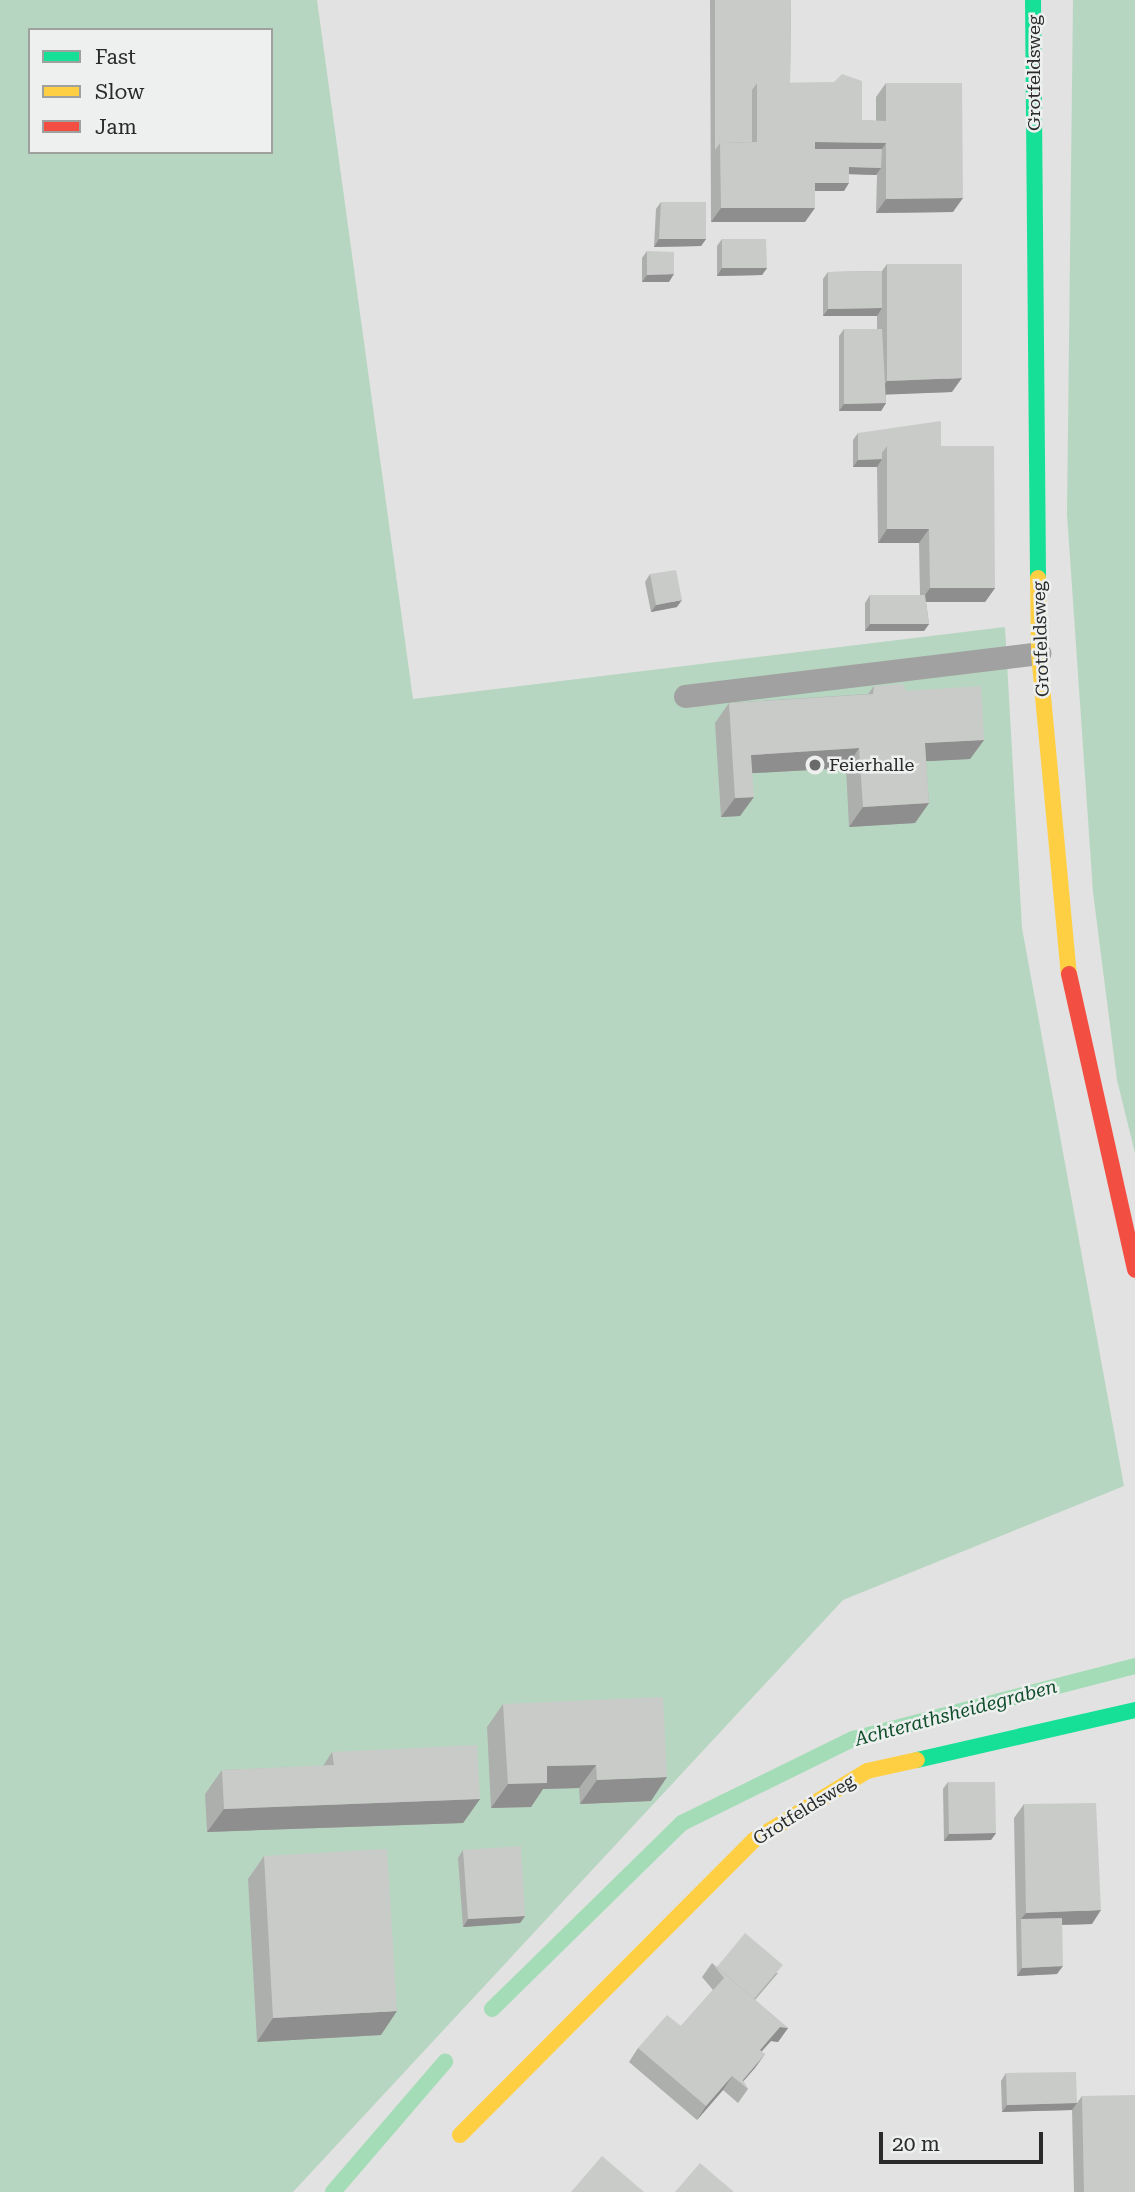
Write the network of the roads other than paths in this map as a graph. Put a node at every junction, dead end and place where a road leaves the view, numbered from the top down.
1 (1033, 0) edge
2 (1039, 653) junction
3 (685, 696) dead end
4 (1135, 1270) edge
5 (1135, 1710) edge
6 (460, 2135) dead end

1 - 2 street, Grotfeldsweg
2 - 3 lane
2 - 4 street, Grotfeldsweg
5 - 6 street, Grotfeldsweg

